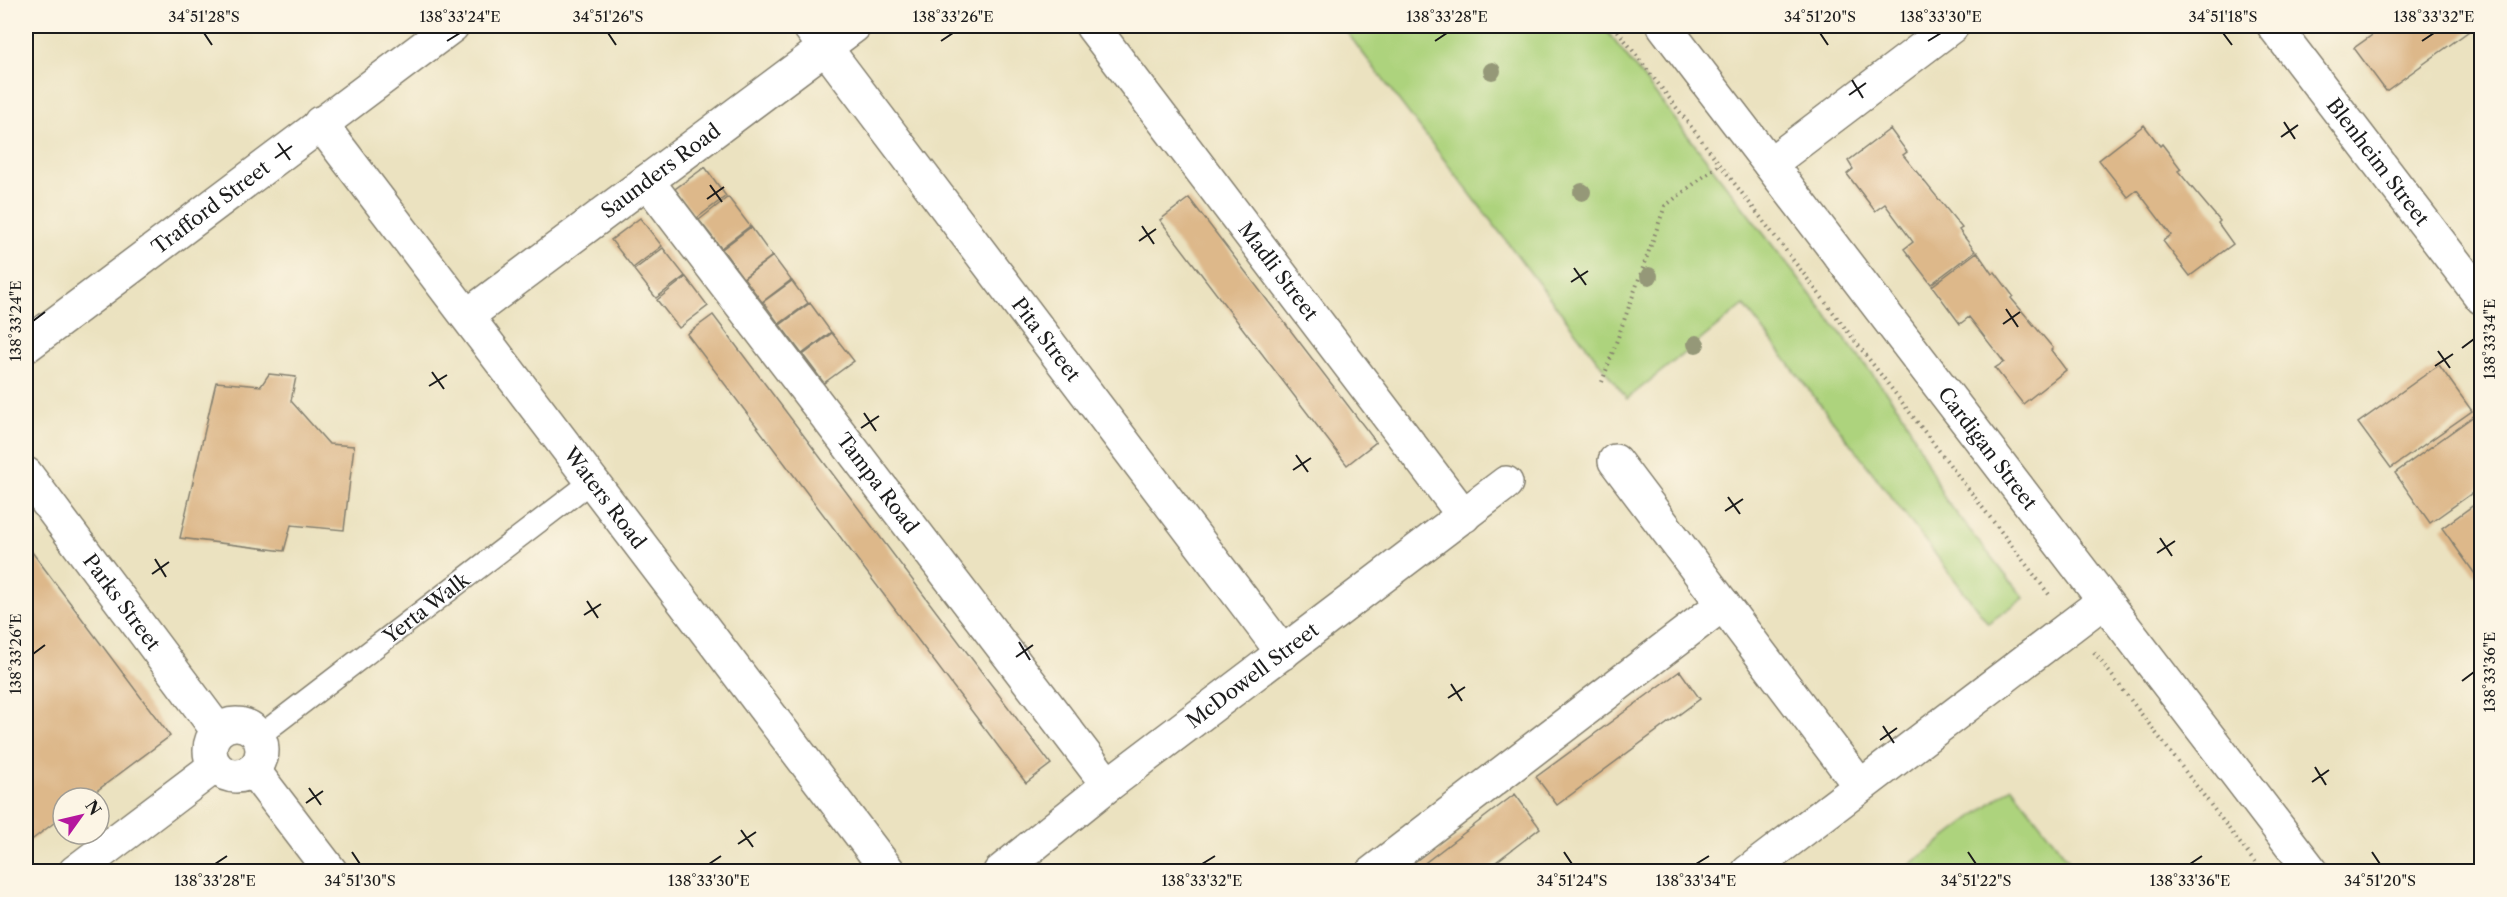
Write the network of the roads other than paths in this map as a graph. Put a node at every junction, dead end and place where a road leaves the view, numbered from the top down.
1 (452, 26) edge
2 (854, 26) edge
3 (1092, 26) edge
4 (1664, 26) edge
5 (1952, 26) edge
6 (2274, 26) edge
7 (817, 36) edge
8 (321, 123) junction
9 (1770, 164) junction
10 (647, 182) junction
11 (2481, 298) edge
12 (467, 316) junction
13 (26, 346) edge
14 (1616, 461) dead end
15 (26, 474) edge
16 (592, 481) junction
17 (1506, 483) dead end
18 (1464, 516) junction
19 (2104, 601) junction
20 (1723, 604) junction
21 (1283, 653) junction
22 (218, 731) junction
23 (258, 736) junction
24 (215, 766) junction
25 (253, 770) junction
26 (1108, 785) junction
27 (1860, 786) junction
28 (75, 872) edge
29 (331, 872) edge
30 (889, 872) edge
31 (1000, 872) edge
32 (1373, 872) edge
33 (1748, 872) edge
34 (2312, 872) edge

1 - 8 street, Trafford Street
2 - 7 street, Saunders Road
3 - 18 street, Madli Street
4 - 9 street, Cardigan Street
5 - 9 street
6 - 11 street, Blenheim Street
7 - 10 street, Saunders Road
7 - 21 street, Pita Street
8 - 12 street, Waters Road
8 - 13 street, Trafford Street
9 - 19 street, Cardigan Street
10 - 12 street, Saunders Road
10 - 26 street, Tampa Road
12 - 16 street, Waters Road
14 - 20 street
15 - 22 street, Parks Street
16 - 23 lane, Yerta Walk
16 - 30 street, Waters Road
17 - 18 street, McDowell Street
18 - 21 street, McDowell Street
19 - 27 street
19 - 34 street, Cardigan Street
20 - 27 street
20 - 32 street
21 - 26 street, McDowell Street
22 - 23 street
22 - 24 street
23 - 25 street
24 - 25 street
24 - 28 street
25 - 29 street
26 - 31 street, McDowell Street
27 - 33 street

